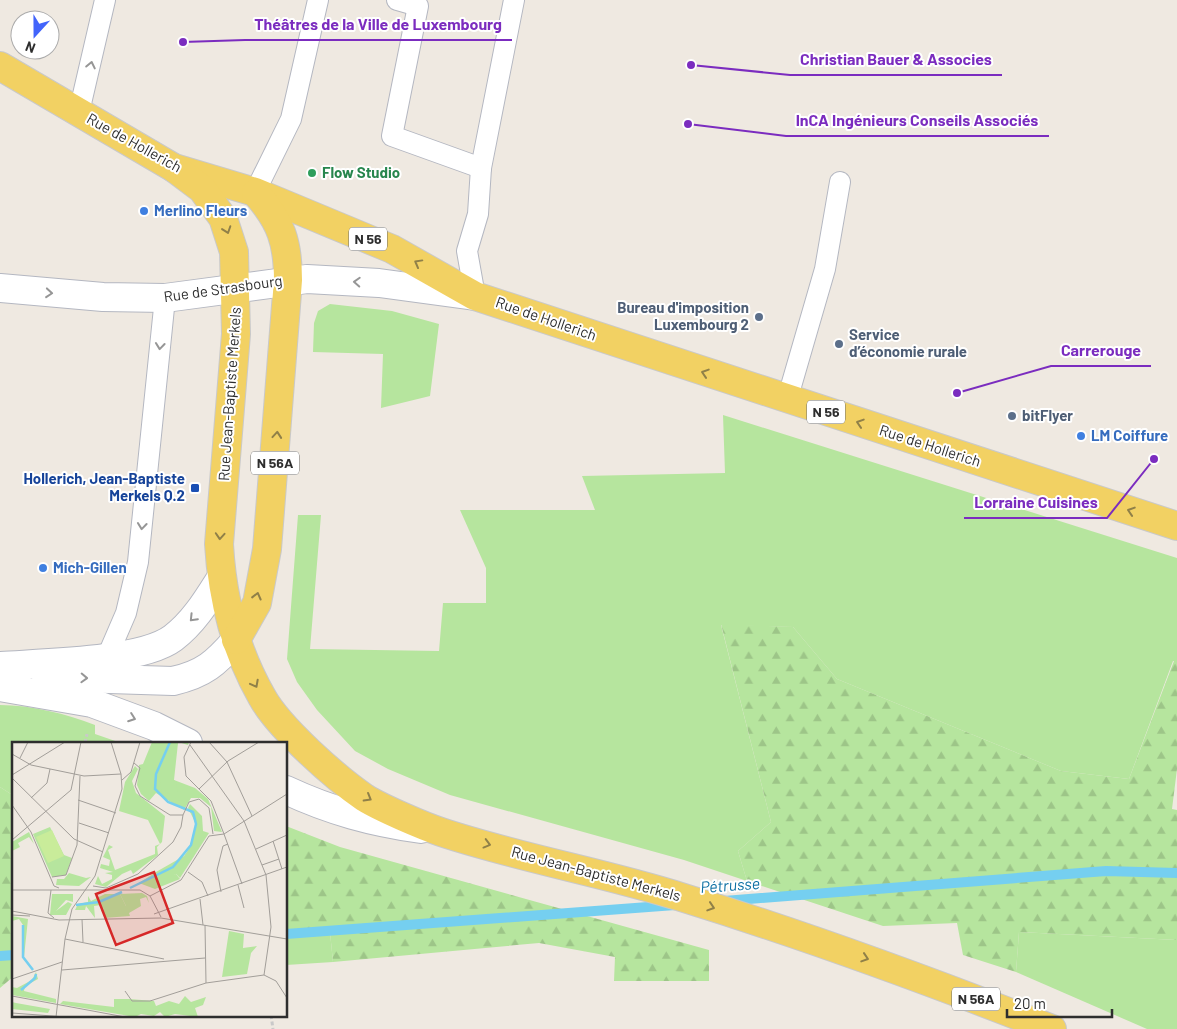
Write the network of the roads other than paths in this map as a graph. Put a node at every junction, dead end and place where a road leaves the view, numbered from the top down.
1 (106, 0) edge
2 (318, 0) edge
3 (397, 0) edge
4 (514, 0) edge
5 (0, 66) edge
6 (79, 112) junction
7 (174, 168) junction
8 (481, 168) junction
9 (840, 182) dead end
10 (255, 192) junction
11 (288, 280) junction
12 (236, 287) junction
13 (0, 288) edge
14 (475, 296) junction
15 (165, 298) junction
16 (787, 400) junction
17 (1177, 526) edge
18 (221, 578) junction
19 (236, 640) junction
20 (107, 657) junction
21 (0, 666) edge
22 (0, 676) edge
23 (0, 688) edge
24 (186, 742) edge
25 (288, 791) edge
26 (440, 832) junction
27 (1052, 1029) edge

6 -> 1 lane
2 - 10 lane
3 - 8 lane
4 - 8 lane
5 - 6 main road, Rue de Hollerich / N 56
6 - 7 main road, Rue de Hollerich / N 56
7 - 10 main road, Rue de Hollerich / N 56
7 -> 12 main road, Rue Jean-Baptiste Merkels / N 56A
8 - 14 lane
9 - 16 lane
10 - 11 main road, N 56A
14 -> 10 main road, Rue de Hollerich / N 56
11 - 12 main road, Rue de Strasbourg
14 -> 11 main road, Rue de Strasbourg
19 -> 11 main road, N 56A
12 - 15 main road, Rue de Strasbourg
12 -> 18 main road, Rue Jean-Baptiste Merkels / N 56A
13 -> 15 main road, Rue de Strasbourg
16 -> 14 main road, Rue de Hollerich / N 56
15 -> 20 lane
17 -> 16 main road, Rue de Hollerich / N 56
18 - 19 main road, Rue Jean-Baptiste Merkels / N 56A
18 -> 20 main road
22 -> 19 main road
19 -> 26 main road, Rue Jean-Baptiste Merkels / N 56A
20 - 21 main road
23 -> 24 main road
25 - 26 main road
26 -> 27 main road, Rue Jean-Baptiste Merkels / N 56A

